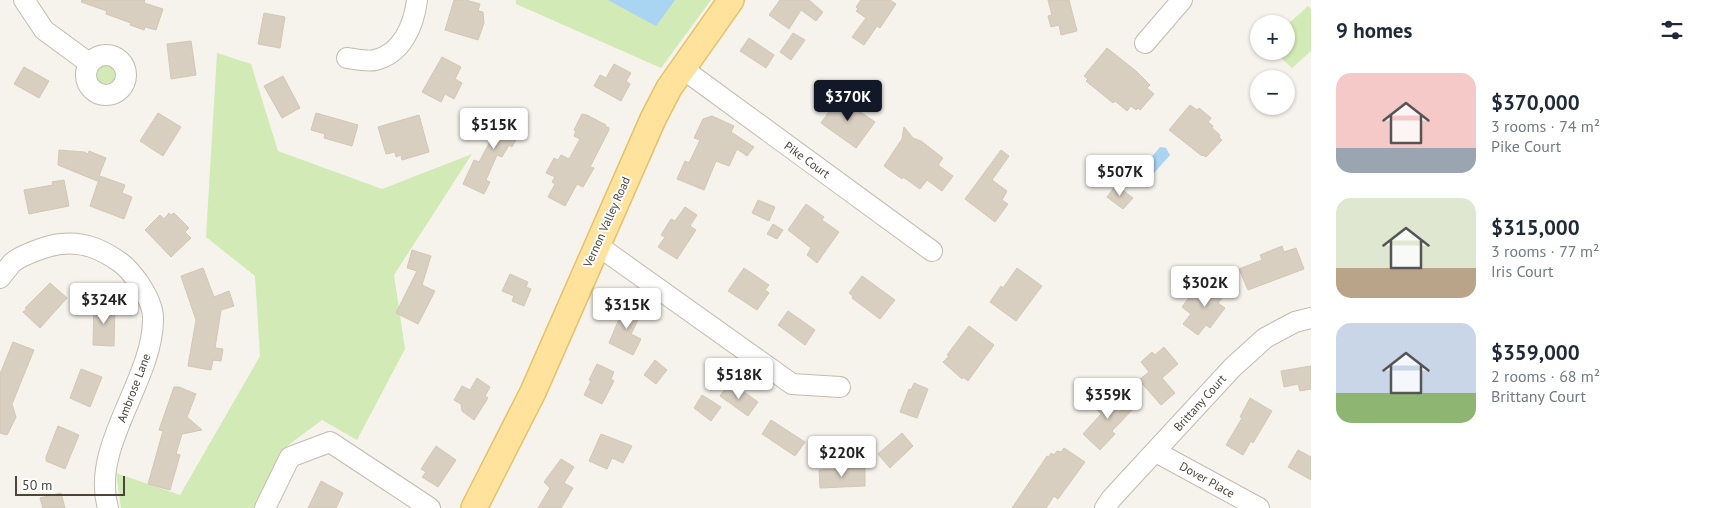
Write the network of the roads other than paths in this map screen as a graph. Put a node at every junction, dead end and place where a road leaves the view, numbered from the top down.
1 (24, 0) edge
2 (417, 0) edge
3 (731, 0) edge
4 (1182, 0) edge
5 (1145, 43) dead end
6 (347, 58) dead end
7 (89, 63) dead end
8 (683, 69) junction
9 (597, 246) junction
10 (932, 251) dead end
11 (0, 278) edge
12 (1311, 318) edge
13 (840, 387) dead end
14 (1156, 452) junction
15 (108, 508) edge
16 (265, 508) edge
17 (430, 508) edge
18 (474, 508) edge
19 (1105, 508) edge
20 (1259, 508) edge

1 - 7 street
2 - 6 street
3 - 8 main road, Vernon Valley Road
4 - 5 street
8 - 9 main road, Vernon Valley Road
8 - 10 street, Pike Court
9 - 13 street
9 - 18 main road, Vernon Valley Road
11 - 15 street, Ambrose Lane
12 - 14 street, Brittany Court
14 - 19 street, Brittany Court
14 - 20 street, Dover Place
16 - 17 street

